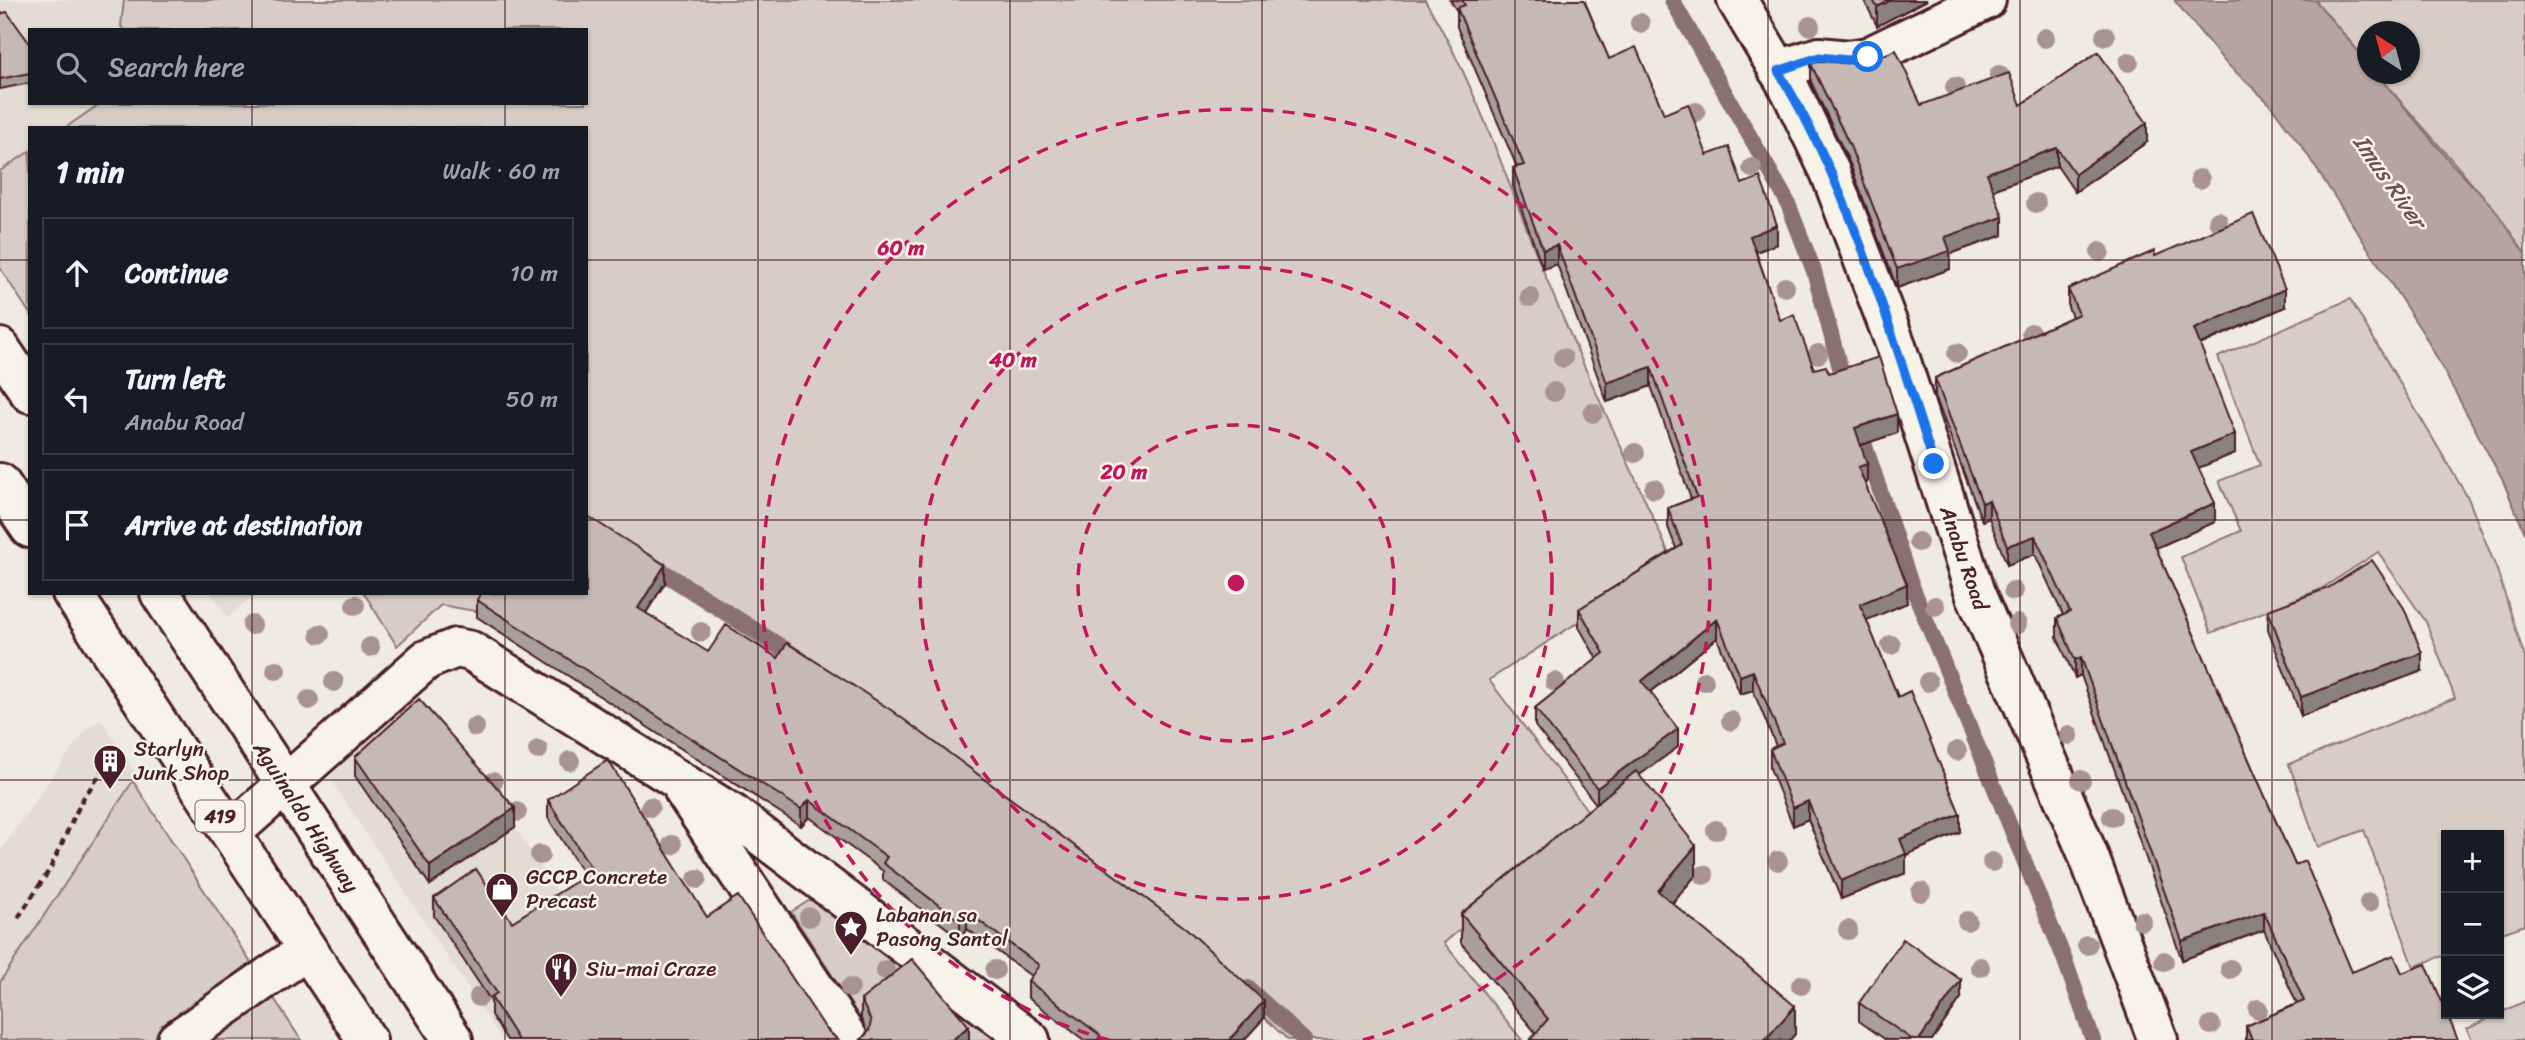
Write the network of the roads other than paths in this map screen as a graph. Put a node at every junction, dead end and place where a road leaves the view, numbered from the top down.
1 (1737, 0) edge
2 (1986, 0) edge
3 (1778, 71) junction
4 (0, 348) edge
5 (28, 390) edge
6 (0, 483) edge
7 (28, 525) edge
8 (73, 595) edge
9 (171, 597) edge
10 (676, 778) junction
11 (285, 786) junction
12 (231, 833) junction
13 (307, 950) junction
14 (177, 1040) edge
15 (367, 1040) edge
16 (453, 1040) edge
17 (849, 1040) edge
18 (1030, 1040) edge
19 (2158, 1040) edge

1 - 3 main road, Anabu Road
2 - 3 main road
3 - 19 main road, Anabu Road
4 - 5 main road
6 - 7 main road
8 - 12 main road, 419
9 - 11 main road, Aguinaldo Highway
10 - 11 main road
10 - 17 main road
10 - 18 main road
11 - 12 main road
11 - 16 main road, Aguinaldo Highway
12 - 13 main road, 419
13 - 14 main road
13 - 15 main road, 419

